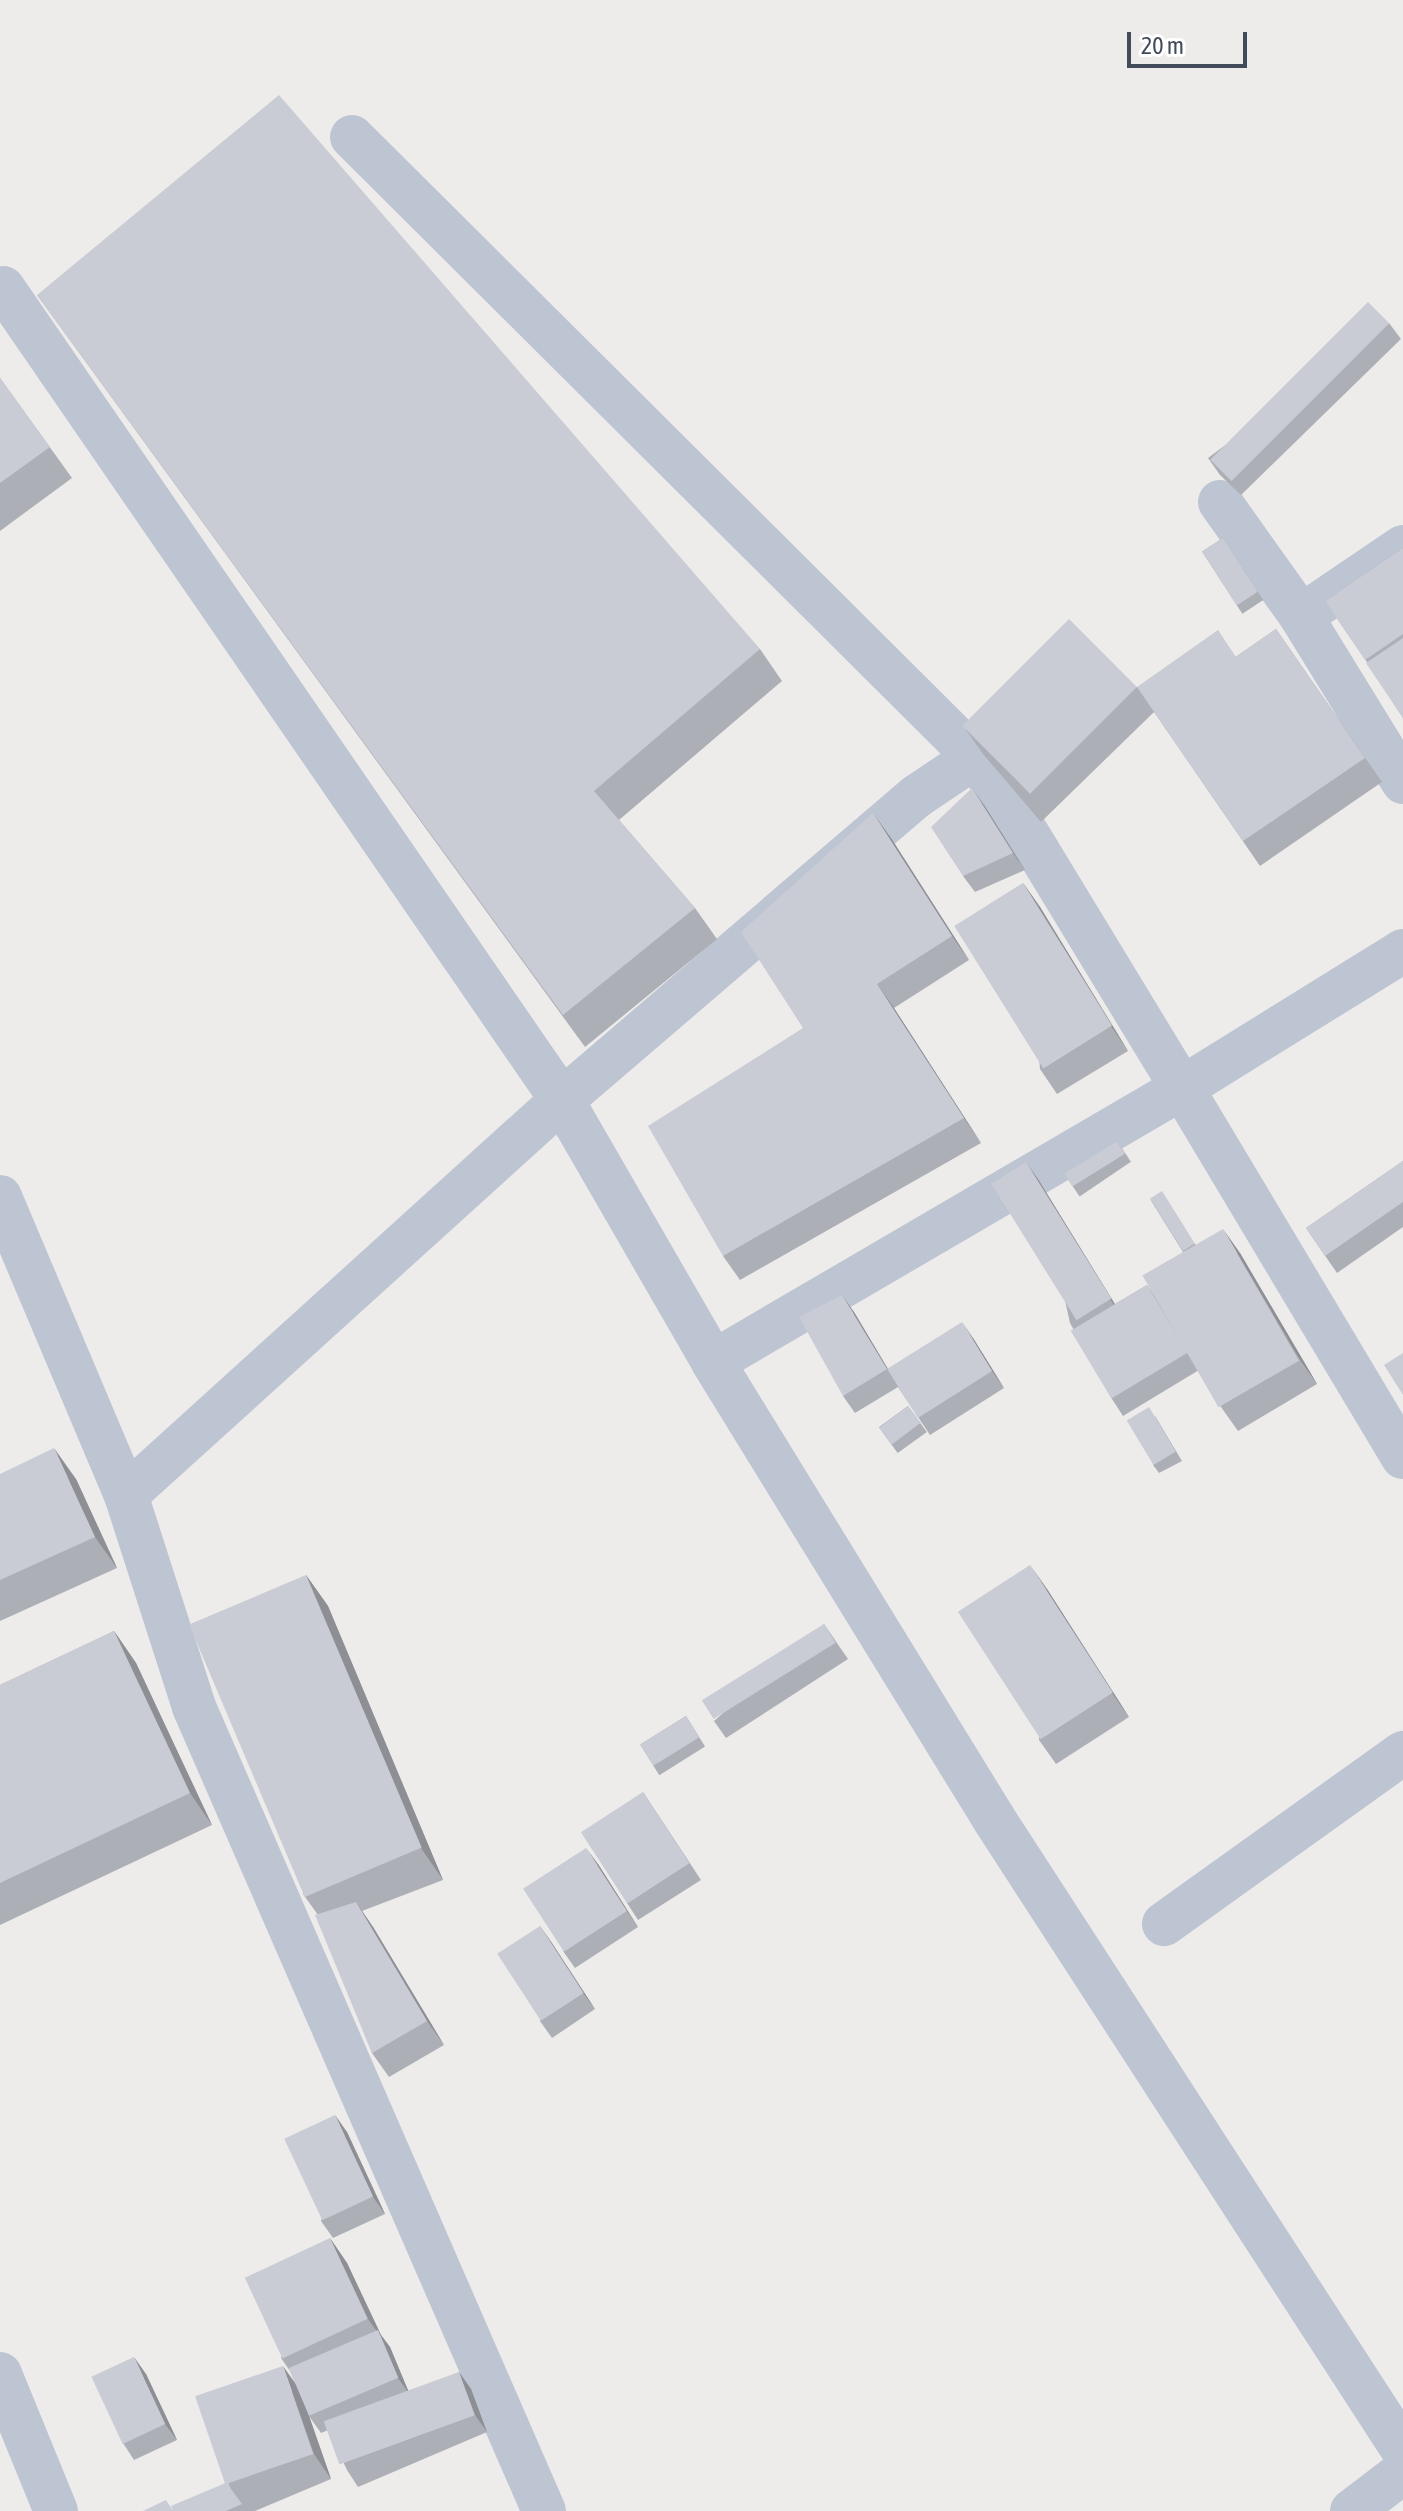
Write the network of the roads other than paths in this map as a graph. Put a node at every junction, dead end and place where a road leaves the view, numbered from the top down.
1 (352, 137) dead end
2 (3, 288) dead end
3 (1220, 502) dead end
4 (1403, 547) edge
5 (1301, 616) junction
6 (975, 757) junction
7 (1403, 782) edge
8 (1403, 951) edge
9 (1182, 1088) junction
10 (562, 1100) junction
11 (0, 1197) edge
12 (713, 1362) junction
13 (1403, 1457) edge
14 (126, 1495) junction
15 (1403, 1753) edge
16 (1164, 1924) dead end
17 (0, 2377) edge
18 (1403, 2450) edge
19 (56, 2511) edge
20 (544, 2511) edge

1 - 6 street
2 - 10 street
3 - 5 street
4 - 5 street
5 - 7 street
6 - 9 street
6 - 10 street
8 - 9 street
9 - 12 street
9 - 13 street
10 - 12 street
10 - 14 street
11 - 14 street
12 - 18 street
14 - 20 street
15 - 16 street
17 - 19 street

